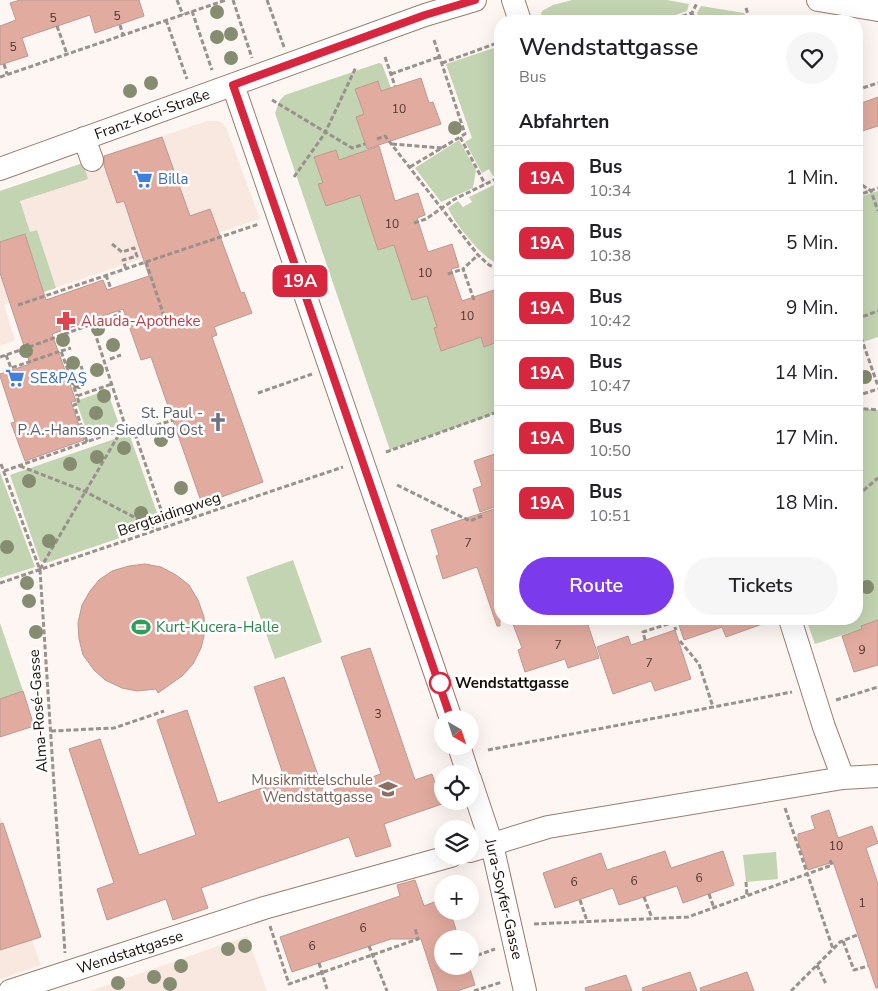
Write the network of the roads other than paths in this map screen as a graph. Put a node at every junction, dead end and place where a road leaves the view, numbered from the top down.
1 (475, 0) edge
2 (513, 0) edge
3 (818, 0) edge
4 (878, 10) edge
5 (518, 15) edge
6 (233, 85) junction
7 (84, 138) junction
8 (92, 160) dead end
9 (0, 168) edge
10 (792, 625) edge
11 (448, 710) edge
12 (878, 776) edge
13 (843, 778) junction
14 (479, 806) edge
15 (492, 845) junction
16 (479, 849) edge
17 (434, 861) edge
18 (10, 991) edge
19 (525, 991) edge

1 - 6 street, Franz-Koci-Straße
2 - 5 street
3 - 4 street
6 - 7 street, Franz-Koci-Straße
6 - 11 street
7 - 8 street
7 - 9 street, Franz-Koci-Straße
10 - 13 street
12 - 13 street
13 - 15 street
14 - 15 street, Jura-Soyfer-Gasse
15 - 16 street
15 - 19 street, Jura-Soyfer-Gasse
17 - 18 street, Wendstattgasse

